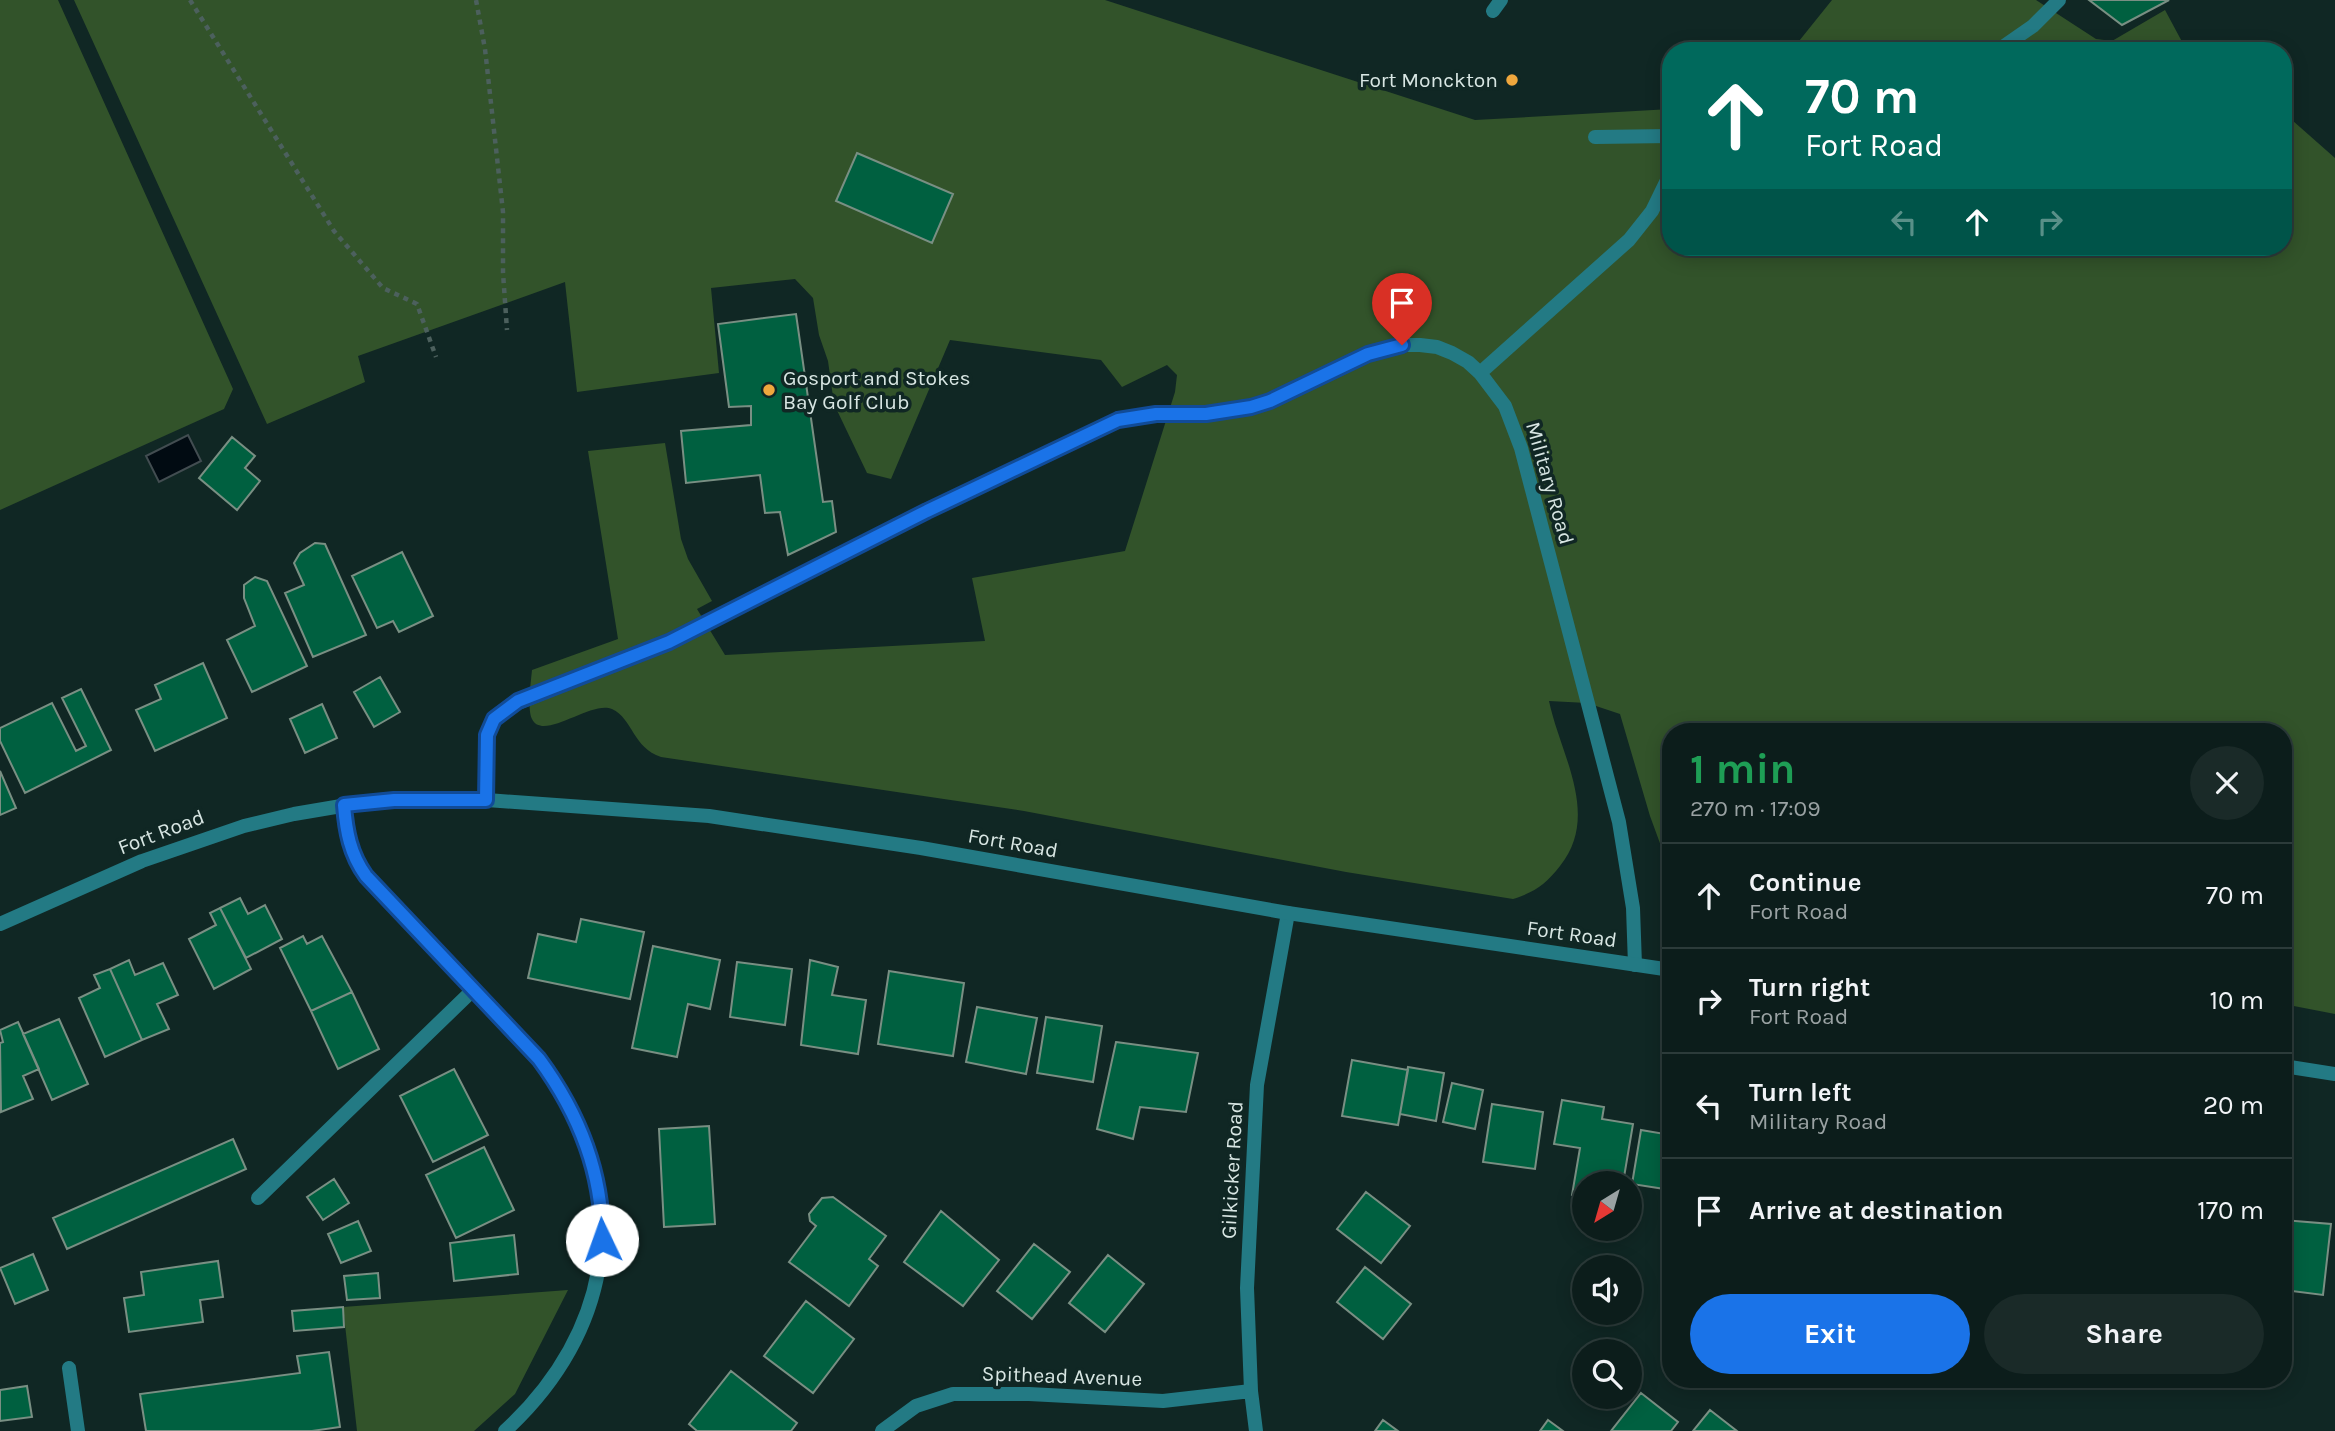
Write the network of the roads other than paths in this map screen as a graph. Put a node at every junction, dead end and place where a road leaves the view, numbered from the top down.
1 (2059, 0) edge
2 (2010, 42) edge
3 (1662, 135) edge
4 (1595, 137) dead end
5 (1662, 190) edge
6 (1480, 373) junction
7 (486, 800) junction
8 (344, 805) junction
9 (1288, 913) junction
10 (0, 924) edge
11 (1635, 965) junction
12 (1662, 969) edge
13 (473, 990) junction
14 (2292, 1067) edge
15 (2335, 1074) edge
16 (258, 1198) dead end
17 (69, 1368) dead end
18 (1251, 1391) junction
19 (78, 1431) edge
20 (505, 1431) edge
21 (882, 1431) edge
22 (1256, 1431) edge

1 - 2 street
3 - 4 street
5 - 6 street
6 - 7 street, Military Road
6 - 11 street, Military Road
7 - 8 street, Fort Road
7 - 9 street, Fort Road
8 - 10 street, Fort Road
8 - 13 street
9 - 11 street, Fort Road
9 - 18 street, Gilkicker Road
11 - 12 street, Fort Road
13 - 16 street
13 - 20 street
14 - 15 street
17 - 19 street
18 - 21 street, Spithead Avenue
18 - 22 street, Gilkicker Road

